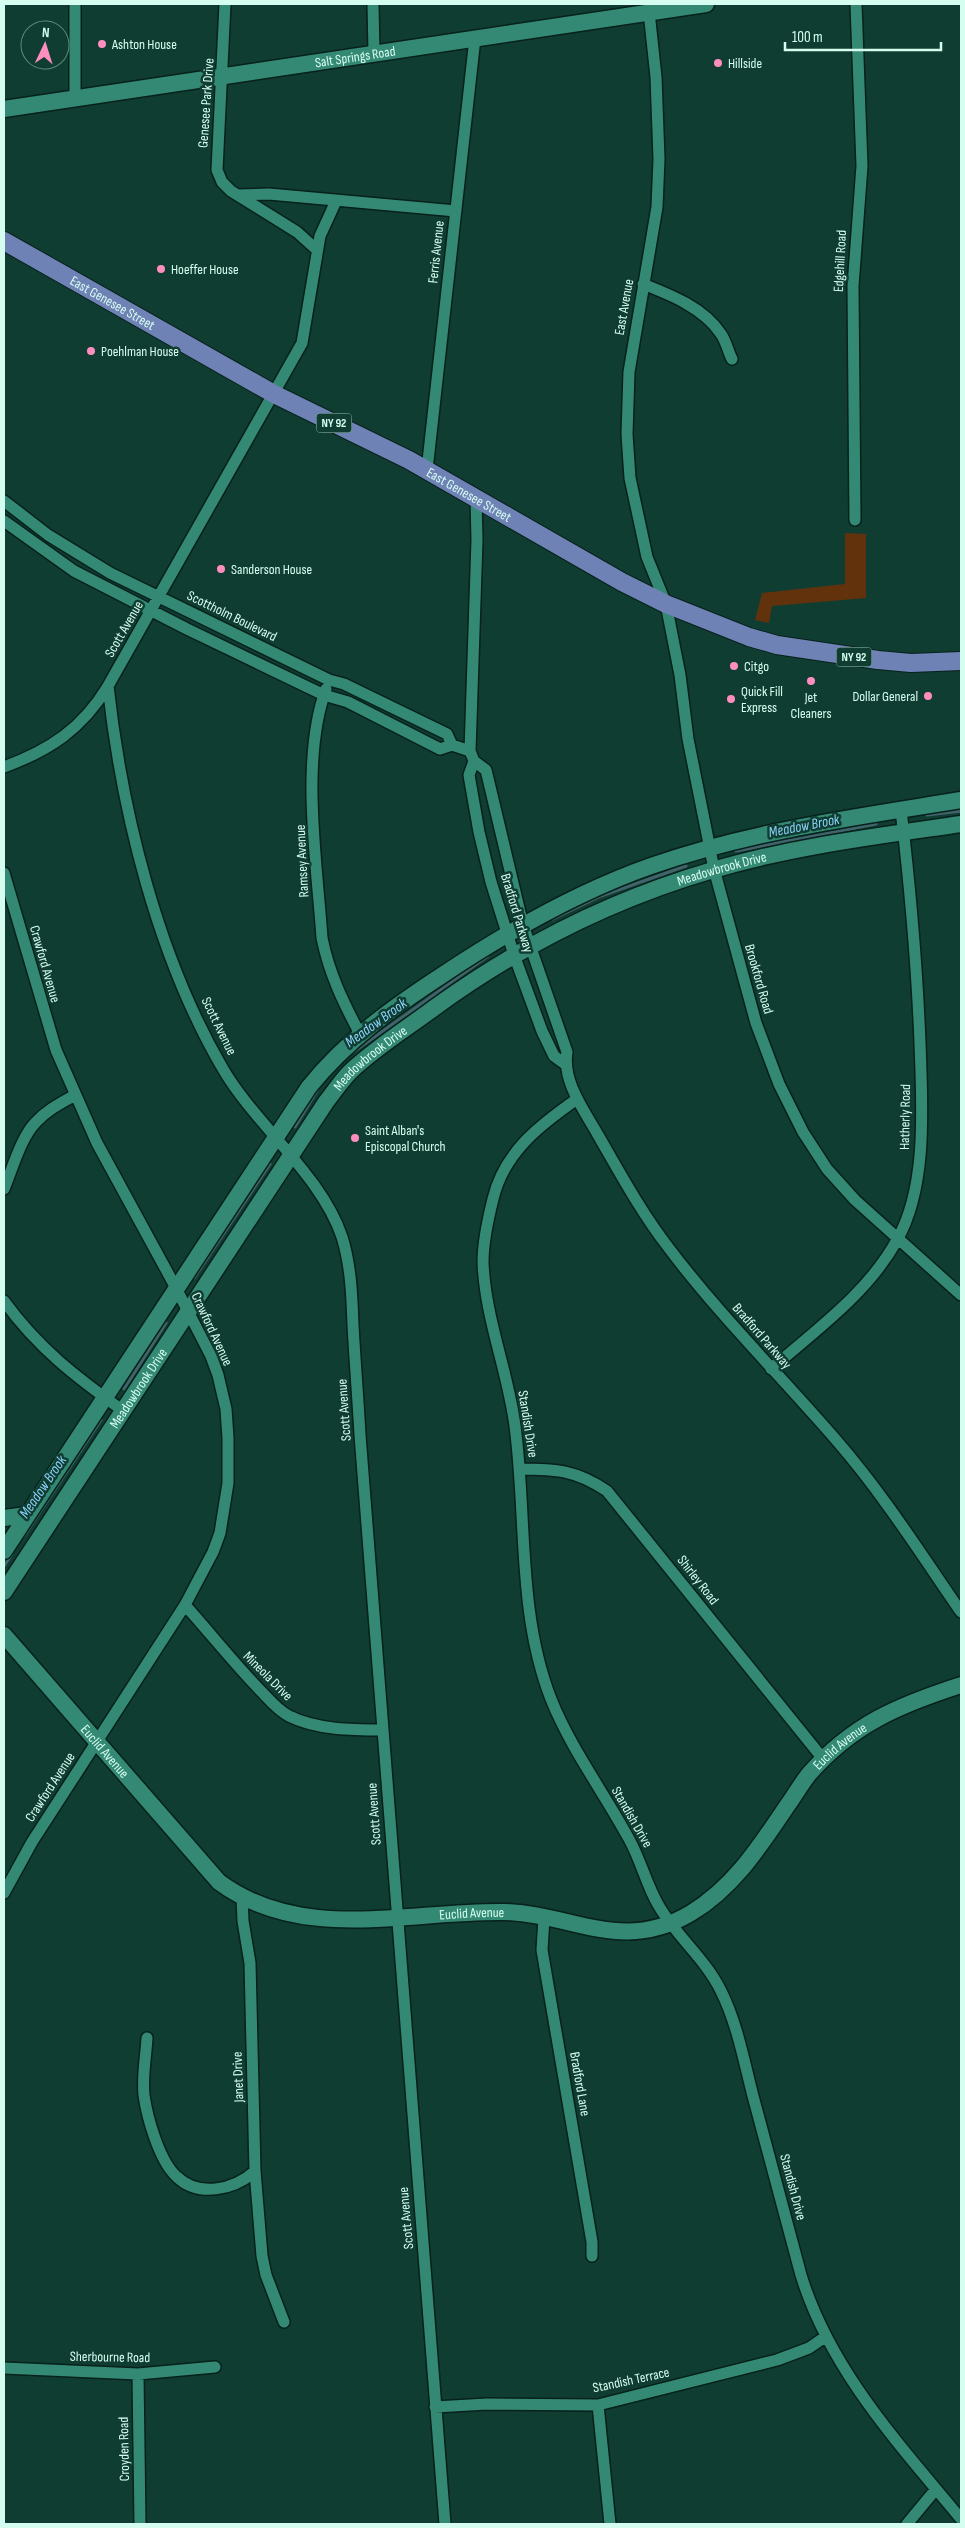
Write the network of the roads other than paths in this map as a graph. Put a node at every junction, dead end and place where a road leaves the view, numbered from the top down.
1 (75, 4) edge
2 (225, 4) edge
3 (373, 4) edge
4 (706, 4) edge
5 (856, 4) edge
6 (649, 12) junction
7 (475, 38) junction
8 (374, 53) junction
9 (223, 76) junction
10 (75, 97) junction
11 (4, 109) edge
12 (238, 195) junction
13 (336, 200) junction
14 (456, 212) junction
15 (4, 241) edge
16 (317, 250) junction
17 (643, 284) junction
18 (732, 359) dead end
19 (274, 394) junction
20 (427, 470) junction
21 (476, 498) junction
22 (4, 501) edge
23 (855, 520) dead end
24 (4, 521) edge
25 (159, 597) junction
26 (666, 604) junction
27 (152, 610) junction
28 (961, 661) edge
29 (329, 680) junction
30 (108, 686) junction
31 (324, 695) junction
32 (452, 745) junction
33 (472, 756) junction
34 (4, 767) edge
35 (961, 800) edge
36 (901, 810) junction
37 (961, 824) edge
38 (904, 832) junction
39 (710, 849) junction
40 (714, 869) junction
41 (4, 873) edge
42 (523, 925) junction
43 (507, 934) junction
44 (530, 946) junction
45 (514, 955) junction
46 (360, 1034) junction
47 (565, 1064) junction
48 (75, 1095) junction
49 (578, 1099) junction
50 (276, 1138) junction
51 (290, 1156) junction
52 (4, 1189) edge
53 (898, 1239) junction
54 (176, 1288) junction
55 (961, 1295) edge
56 (4, 1301) edge
57 (188, 1312) junction
58 (771, 1369) junction
59 (105, 1398) junction
60 (122, 1410) junction
61 (519, 1469) junction
62 (27, 1515) junction
63 (4, 1518) edge
64 (4, 1551) edge
65 (4, 1592) edge
66 (185, 1606) junction
67 (961, 1612) edge
68 (4, 1635) edge
69 (961, 1685) edge
70 (383, 1730) junction
71 (97, 1743) junction
72 (824, 1760) junction
73 (4, 1893) edge
74 (242, 1896) junction
75 (397, 1917) junction
76 (544, 1918) junction
77 (671, 1923) junction
78 (147, 2038) dead end
79 (255, 2171) junction
80 (592, 2256) dead end
81 (284, 2322) dead end
82 (825, 2337) junction
83 (215, 2367) dead end
84 (4, 2368) edge
85 (138, 2374) junction
86 (598, 2405) junction
87 (435, 2407) junction
88 (936, 2488) junction
89 (961, 2518) edge
90 (140, 2524) edge
91 (445, 2524) edge
92 (610, 2524) edge
93 (907, 2524) edge

1 - 10 street
2 - 9 street, Genesee Park Drive
3 - 8 street
4 - 6 street, Salt Springs Road
5 - 23 street, Edgehill Road
6 - 7 street, Salt Springs Road
6 - 17 street, East Avenue
7 - 8 street, Salt Springs Road
7 - 14 street, Ferris Avenue
8 - 9 street, Salt Springs Road
9 - 10 street, Salt Springs Road
9 - 12 street, Genesee Park Drive
10 - 11 street, Salt Springs Road
12 - 13 street
12 - 16 street, Genesee Park Drive
13 - 14 street
13 - 16 street
14 - 20 street, Ferris Avenue
15 - 19 main road, East Genesee Street / NY 92
16 - 19 street
17 - 18 street
17 - 26 street, East Avenue
19 - 20 main road, East Genesee Street / NY 92
19 - 25 street, Scott Avenue
20 - 21 main road, East Genesee Street / NY 92
21 - 26 main road, East Genesee Street / NY 92
21 - 33 street, Bradford Parkway
22 - 25 street, Scottholm Boulevard
24 - 27 street, Scottholm Boulevard
25 - 27 street, Scott Avenue
25 - 29 street, Scottholm Boulevard
26 - 28 main road, East Genesee Street / NY 92
26 - 39 street, Brookford Road
27 - 30 street, Scott Avenue
27 - 31 street, Scottholm Boulevard
29 - 31 street, Ramsey Avenue
29 - 32 street, Scottholm Boulevard
30 - 34 street
30 - 50 street, Scott Avenue
31 - 32 street, Scottholm Boulevard
31 - 46 street, Ramsey Avenue
32 - 33 street, Scottholm Boulevard
33 - 42 street, Bradford Parkway
33 - 43 street, Bradford Parkway
35 - 36 street, Meadowbrook Drive
36 - 38 street, Hatherly Road
36 - 39 street, Meadowbrook Drive
37 - 38 street, Meadowbrook Drive
38 - 40 street, Meadowbrook Drive
38 - 53 street, Hatherly Road
39 - 40 street, Brookford Road
39 - 42 street, Meadowbrook Drive
40 - 44 street, Meadowbrook Drive
40 - 53 street, Brookford Road
41 - 48 street, Crawford Avenue
42 - 43 street, Meadowbrook Drive
42 - 44 street, Bradford Parkway
43 - 45 street, Bradford Parkway
43 - 46 street, Meadowbrook Drive
44 - 45 street, Meadowbrook Drive
44 - 47 street, Bradford Parkway
45 - 47 street, Bradford Parkway
45 - 51 street, Meadowbrook Drive
46 - 50 street, Meadowbrook Drive
47 - 49 street, Bradford Parkway
48 - 52 street
48 - 54 street, Crawford Avenue
49 - 58 street, Bradford Parkway
49 - 61 street, Standish Drive
50 - 51 street, Scott Avenue
50 - 54 street, Meadowbrook Drive
51 - 57 street, Meadowbrook Drive
51 - 70 street, Scott Avenue
53 - 55 street, Brookford Road
53 - 58 street, Hatherly Road
54 - 57 street, Crawford Avenue
54 - 59 street, Meadowbrook Drive
56 - 59 street
57 - 60 street, Meadowbrook Drive
57 - 66 street, Crawford Avenue
58 - 67 street, Bradford Parkway
59 - 60 street
59 - 62 street, Meadowbrook Drive
60 - 65 street, Meadowbrook Drive
61 - 72 street, Shirley Road
61 - 77 street, Standish Drive
62 - 63 street
62 - 64 street, Meadowbrook Drive
66 - 70 street, Mineola Drive
66 - 71 street, Crawford Avenue
68 - 71 street, Euclid Avenue
69 - 72 street, Euclid Avenue
70 - 75 street, Scott Avenue
71 - 73 street, Crawford Avenue
71 - 74 street, Euclid Avenue
72 - 77 street, Euclid Avenue
74 - 75 street, Euclid Avenue
74 - 79 street, Janet Drive
75 - 76 street, Euclid Avenue
75 - 87 street, Scott Avenue
76 - 77 street, Euclid Avenue
76 - 80 street, Bradford Lane
77 - 82 street, Standish Drive
78 - 79 street
79 - 81 street, Janet Drive
82 - 86 street, Standish Terrace
82 - 88 street, Standish Drive
83 - 85 street, Sherbourne Road
84 - 85 street, Sherbourne Road
85 - 90 street, Croyden Road
86 - 87 street, Standish Terrace
86 - 92 street
87 - 91 street, Scott Avenue
88 - 89 street, Standish Drive
88 - 93 street

